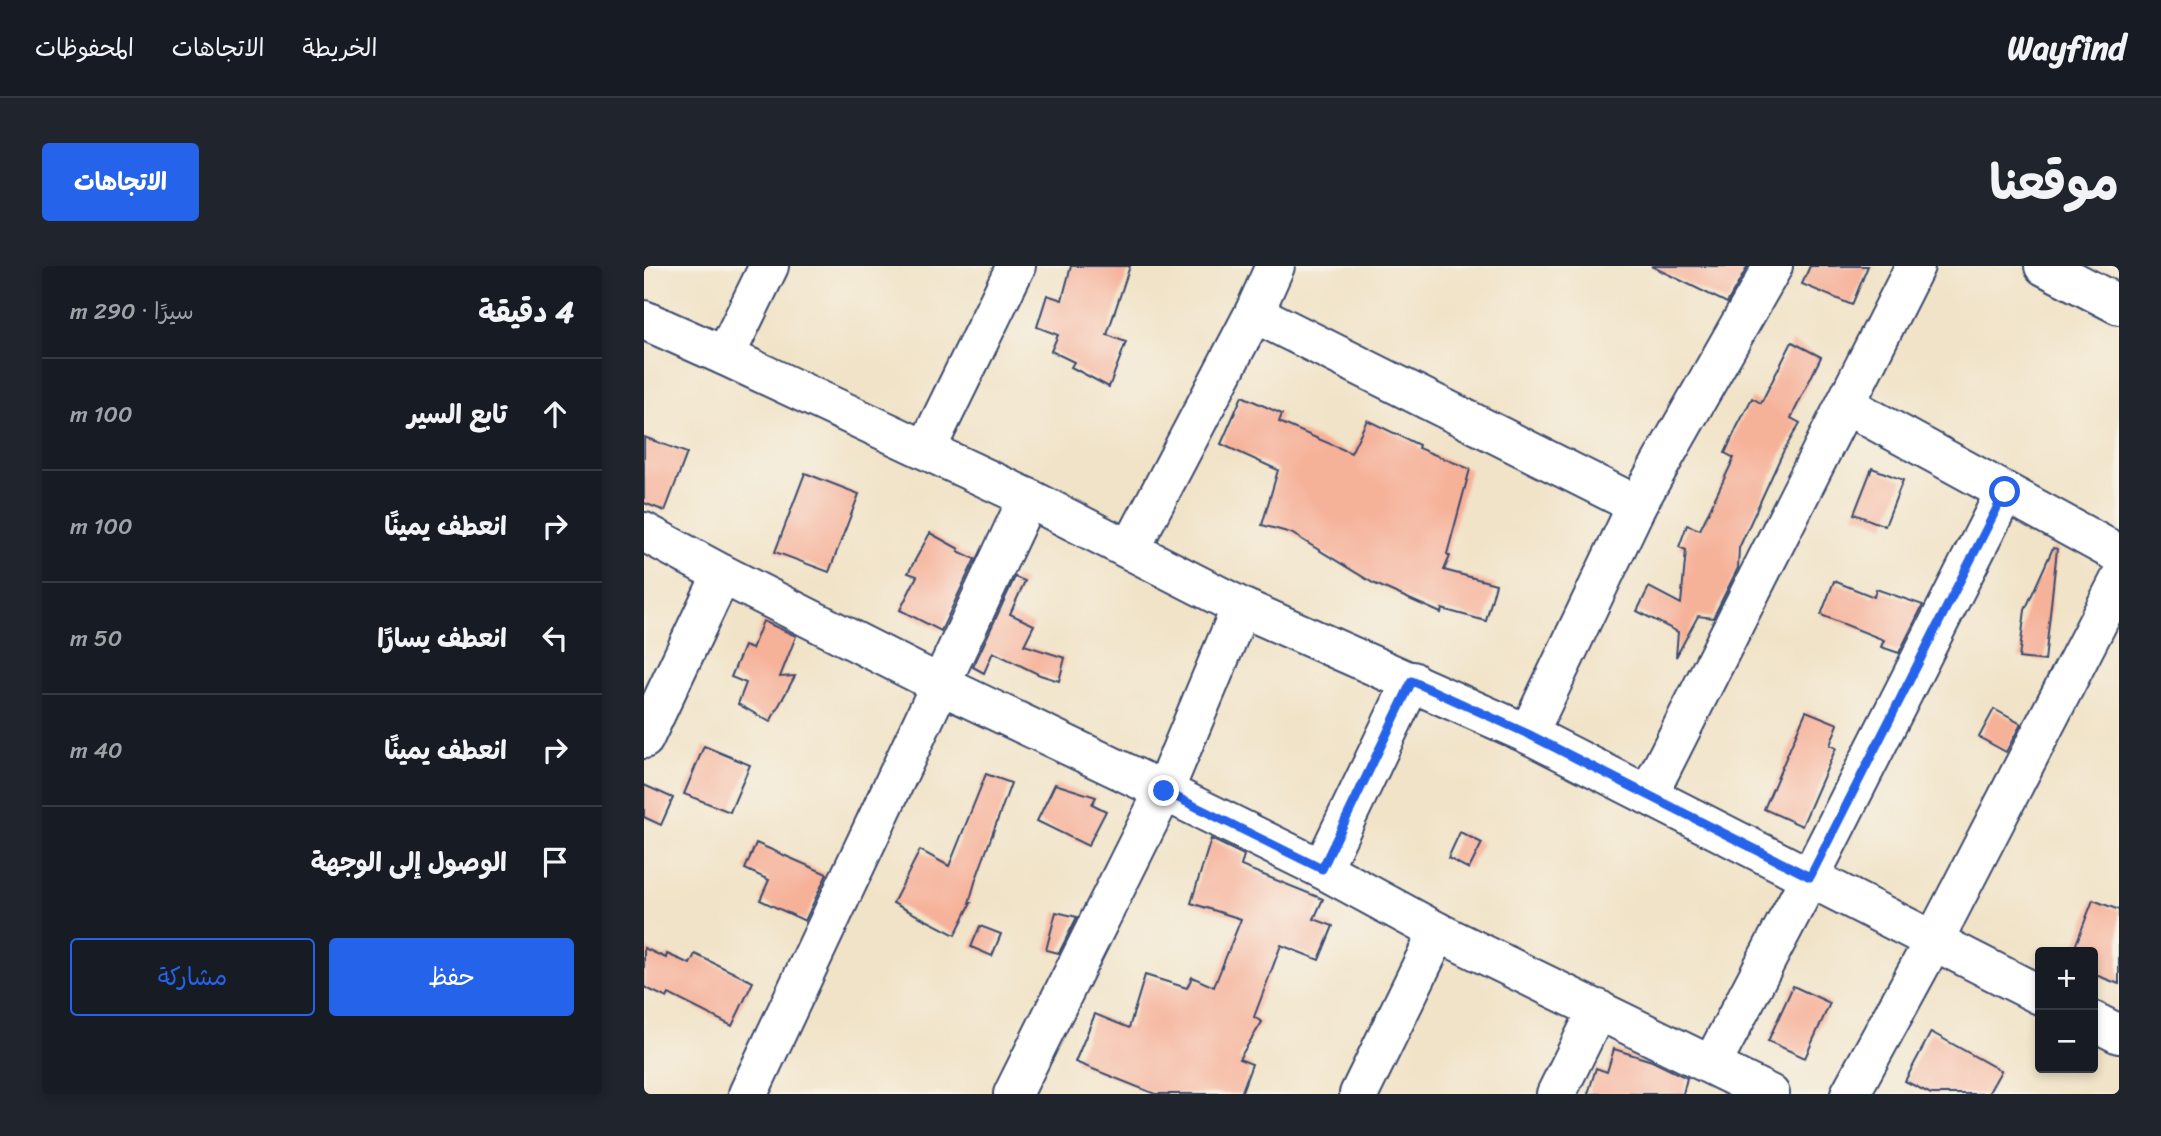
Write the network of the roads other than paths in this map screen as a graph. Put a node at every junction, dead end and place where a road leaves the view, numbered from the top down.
1 (769, 266) edge
2 (1016, 266) edge
3 (1275, 266) edge
4 (1773, 266) edge
5 (1915, 266) edge
6 (2044, 266) edge
7 (2115, 293) edge
8 (1254, 313) junction
9 (644, 320) edge
10 (725, 356) junction
11 (1846, 405) junction
12 (926, 450) junction
13 (2005, 492) junction
14 (1028, 498) junction
15 (1637, 505) junction
16 (644, 532) edge
17 (1129, 550) junction
18 (2119, 554) edge
19 (722, 574) junction
20 (2119, 580) edge
21 (1241, 607) junction
22 (1412, 681) junction
23 (941, 685) junction
24 (1528, 734) junction
25 (644, 739) edge
26 (1164, 791) junction
27 (1648, 794) junction
28 (1322, 869) junction
29 (1810, 877) junction
30 (1438, 932) junction
31 (1933, 942) junction
32 (2035, 993) edge
33 (1598, 1009) junction
34 (2098, 1024) edge
35 (2119, 1034) edge
36 (1712, 1064) junction
37 (748, 1094) edge
38 (1013, 1094) edge
39 (1359, 1094) edge
40 (1556, 1094) edge
41 (1770, 1094) edge
42 (1850, 1094) edge

1 - 10 street
2 - 12 street
3 - 8 street
4 - 15 street
5 - 11 street
6 - 7 street
8 - 15 street
8 - 17 street
9 - 10 street
10 - 12 street
11 - 13 street
11 - 27 street
12 - 14 street
13 - 18 street
13 - 29 street
14 - 17 street
14 - 23 street
15 - 24 street
16 - 19 street
17 - 21 street
19 - 23 street
19 - 25 street
20 - 31 street
21 - 22 street
21 - 26 street
22 - 24 street
22 - 28 street
23 - 26 street
23 - 37 street
24 - 27 street
26 - 28 street
26 - 38 street
27 - 29 street
28 - 30 street
29 - 31 street
29 - 36 street
30 - 33 street
30 - 39 street
31 - 32 street
31 - 42 street
33 - 36 street
33 - 40 street
34 - 35 street
36 - 41 street

